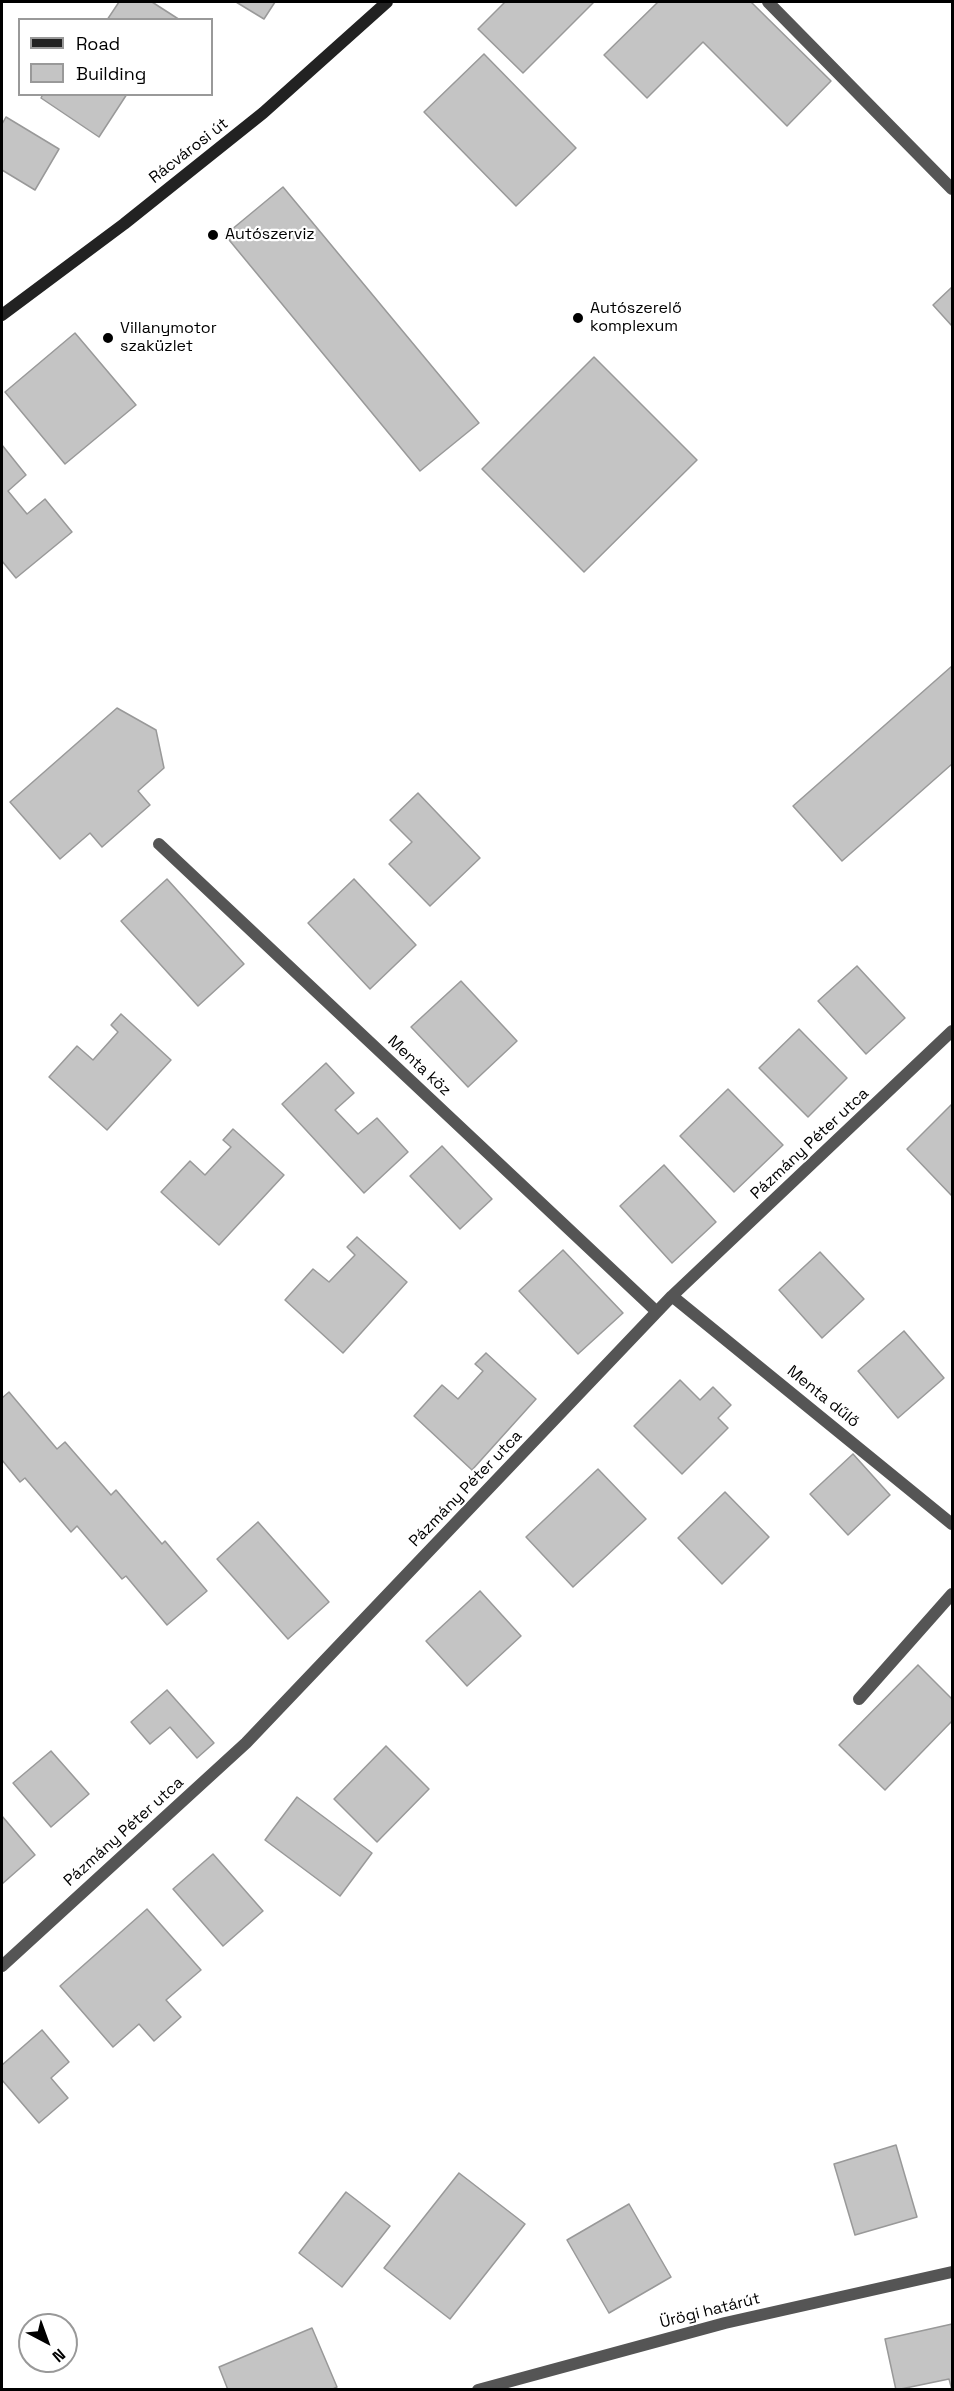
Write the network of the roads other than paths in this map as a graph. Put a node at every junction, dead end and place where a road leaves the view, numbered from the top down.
1 (387, 2) edge
2 (768, 2) edge
3 (952, 189) edge
4 (2, 315) edge
5 (159, 844) dead end
6 (952, 1031) edge
7 (672, 1296) junction
8 (657, 1312) junction
9 (952, 1524) edge
10 (952, 1594) edge
11 (859, 1699) dead end
12 (2, 1966) edge
13 (952, 2272) edge
14 (478, 2390) edge

1 - 4 street, Rácvárosi út
2 - 3 street
5 - 8 street, Menta köz
6 - 7 street, Pázmány Péter utca
7 - 8 street, Pázmány Péter utca
7 - 9 street, Menta dűlő
8 - 12 street, Pázmány Péter utca
10 - 11 street
13 - 14 street, Ürögi határút

